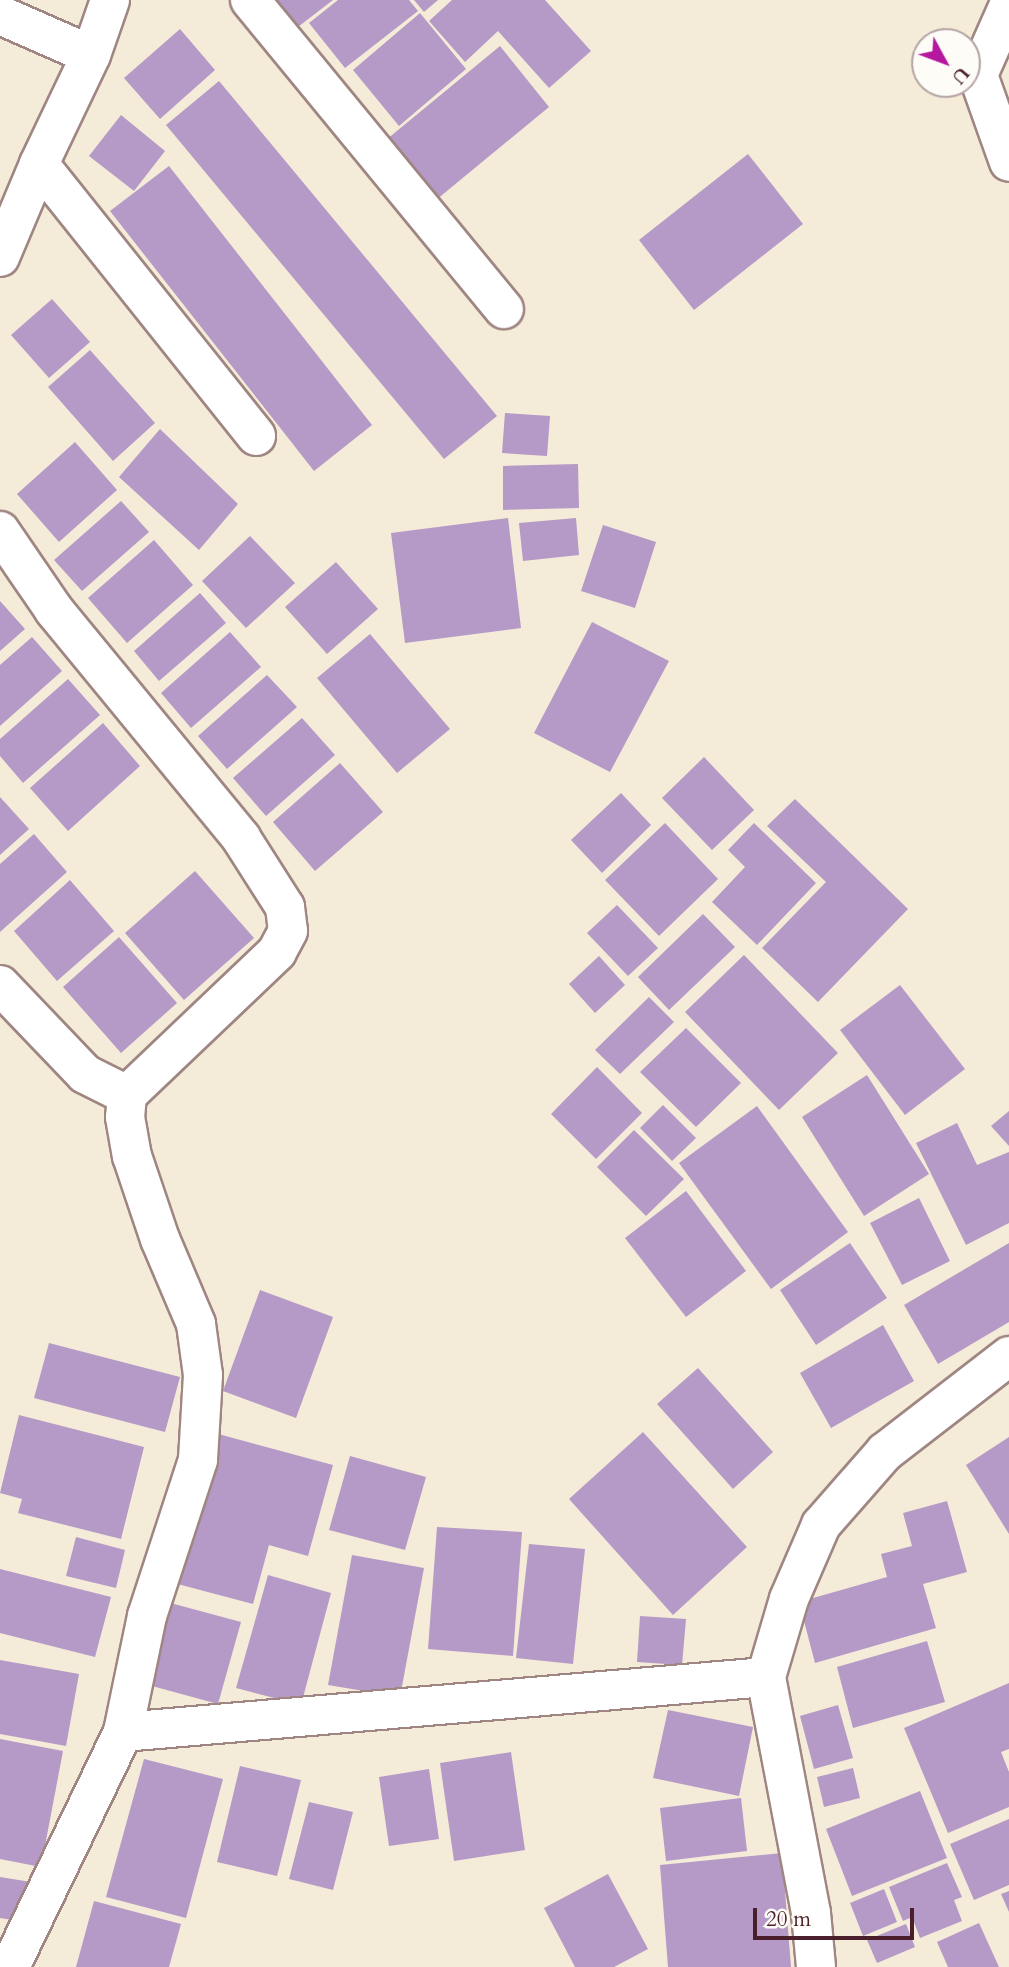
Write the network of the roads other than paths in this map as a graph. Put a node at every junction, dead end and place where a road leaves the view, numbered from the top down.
1 (110, 0) edge
2 (250, 0) edge
3 (1009, 5) edge
4 (0, 15) edge
5 (92, 55) junction
6 (1009, 162) edge
7 (39, 164) junction
8 (2, 248) edge
9 (504, 309) dead end
10 (256, 436) dead end
11 (0, 531) edge
12 (0, 985) edge
13 (127, 1095) junction
14 (1009, 1356) edge
15 (766, 1677) junction
16 (123, 1732) junction
17 (10, 1967) edge
18 (816, 1967) edge

1 - 5 street
2 - 9 street
3 - 6 street
4 - 5 street
5 - 7 street
7 - 8 street
7 - 10 street
11 - 13 street
12 - 13 street
13 - 16 street
14 - 15 street
15 - 16 street
15 - 18 street
16 - 17 street

